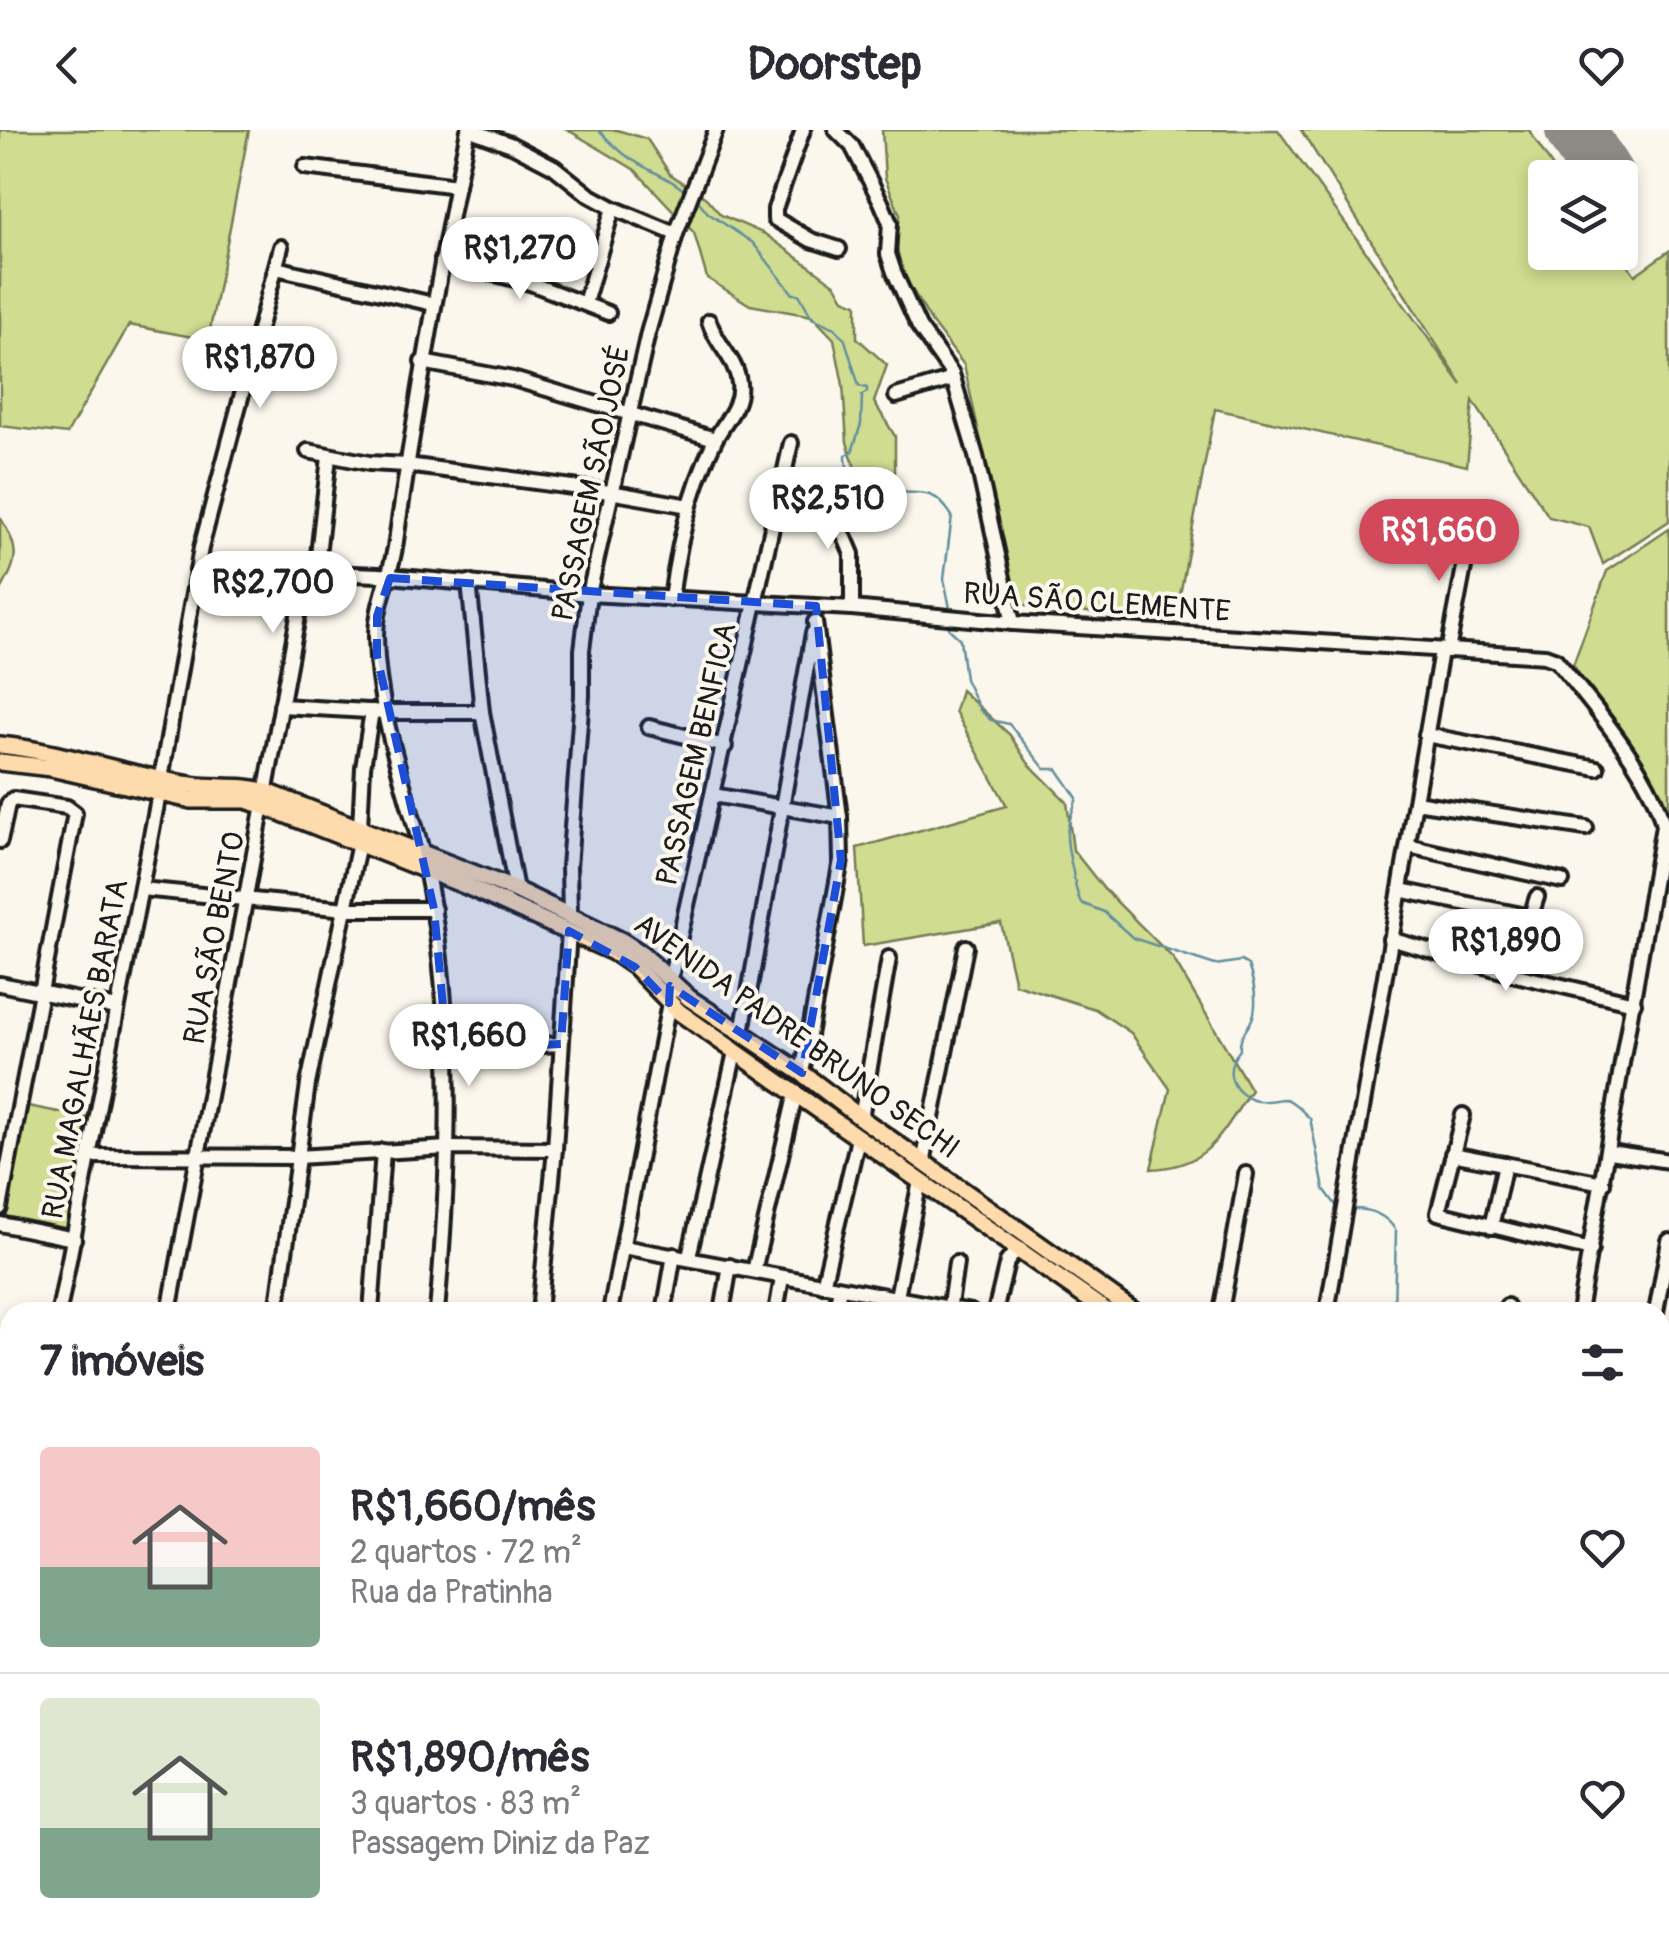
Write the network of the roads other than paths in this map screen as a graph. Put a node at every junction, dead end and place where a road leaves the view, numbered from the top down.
1 (470, 130) edge
2 (716, 130) edge
3 (804, 130) edge
4 (836, 130) edge
5 (305, 167) dead end
6 (456, 186) junction
7 (614, 208) junction
8 (528, 231) dead end
9 (676, 234) junction
10 (282, 247) dead end
11 (839, 250) dead end
12 (442, 260) junction
13 (276, 268) junction
14 (489, 270) junction
15 (585, 303) junction
16 (433, 304) junction
17 (608, 313) dead end
18 (709, 321) dead end
19 (422, 362) junction
20 (953, 379) junction
21 (896, 396) dead end
22 (628, 412) junction
23 (715, 439) junction
24 (792, 443) dead end
25 (308, 451) dead end
26 (329, 457) junction
27 (407, 465) junction
28 (610, 492) junction
29 (826, 492) dead end
30 (689, 506) junction
31 (1472, 526) dead end
32 (200, 568) junction
33 (311, 573) junction
34 (390, 578) junction
35 (469, 582) junction
36 (589, 594) junction
37 (671, 599) junction
38 (756, 605) junction
39 (816, 606) junction
40 (852, 608) junction
41 (815, 622) junction
42 (1013, 623) junction
43 (1444, 651) junction
44 (282, 706) junction
45 (378, 712) junction
46 (482, 712) junction
47 (649, 728) dead end
48 (1426, 735) junction
49 (0, 745) edge
50 (725, 746) junction
51 (0, 762) edge
52 (1596, 768) dead end
53 (160, 787) junction
54 (713, 795) junction
55 (266, 799) junction
56 (1415, 802) junction
57 (781, 806) junction
58 (840, 817) junction
59 (1586, 828) dead end
60 (359, 835) junction
61 (0, 841) edge
62 (1408, 846) junction
63 (422, 851) junction
64 (426, 869) junction
65 (1562, 881) dead end
66 (141, 890) junction
67 (516, 890) junction
68 (1400, 890) junction
69 (1537, 897) dead end
70 (246, 898) junction
71 (346, 908) junction
72 (434, 909) junction
73 (1531, 917) junction
74 (569, 924) junction
75 (1390, 940) junction
76 (966, 947) dead end
77 (889, 958) dead end
78 (1512, 974) junction
79 (670, 981) junction
80 (0, 984) edge
81 (42, 992) junction
82 (669, 1003) junction
83 (1634, 1003) junction
84 (117, 1008) junction
85 (742, 1032) junction
86 (561, 1044) junction
87 (447, 1050) junction
88 (734, 1052) junction
89 (802, 1073) junction
90 (796, 1092) junction
91 (1462, 1115) dead end
92 (861, 1118) junction
93 (858, 1138) junction
94 (448, 1148) junction
95 (555, 1149) junction
96 (383, 1151) junction
97 (1609, 1152) junction
98 (1452, 1154) junction
99 (91, 1156) junction
100 (198, 1157) junction
101 (298, 1157) junction
102 (1669, 1161) edge
103 (923, 1162) junction
104 (1505, 1164) junction
105 (1246, 1174) dead end
106 (920, 1181) junction
107 (1603, 1182) junction
108 (0, 1208) edge
109 (0, 1224) edge
110 (1491, 1227) junction
111 (74, 1238) junction
112 (1669, 1240) edge
113 (623, 1247) junction
114 (1018, 1248) junction
115 (1590, 1250) junction
116 (682, 1256) junction
117 (956, 1263) dead end
118 (730, 1266) junction
119 (754, 1271) junction
120 (782, 1278) junction
121 (823, 1285) junction
122 (840, 1289) junction
123 (62, 1302) edge
124 (171, 1302) edge
125 (278, 1302) edge
126 (372, 1302) edge
127 (437, 1302) edge
128 (540, 1302) edge
129 (612, 1302) edge
130 (667, 1302) edge
131 (724, 1302) edge
132 (778, 1302) edge
133 (837, 1302) edge
134 (882, 1302) edge
135 (896, 1302) edge
136 (950, 1302) edge
137 (997, 1302) edge
138 (1090, 1302) edge
139 (1121, 1302) edge
140 (1223, 1302) edge
141 (1328, 1302) edge
142 (1581, 1302) edge
143 (1660, 1302) edge

1 - 6 street
1 - 7 street
2 - 9 street, PASSAGEM SÃO JOSÉ
3 - 11 street
4 - 20 street
5 - 6 street
6 - 12 street
7 - 9 street
7 - 15 street
8 - 14 street
9 - 22 street, PASSAGEM SÃO JOSÉ
10 - 13 street, RUA MAGALHÃES BARATA
12 - 14 street
12 - 16 street
13 - 16 street
13 - 32 street, RUA MAGALHÃES BARATA
14 - 15 street
15 - 17 street
16 - 19 street
18 - 23 street
19 - 22 street
19 - 27 street
20 - 21 street
20 - 42 street
22 - 23 street
22 - 28 street, PASSAGEM SÃO JOSÉ
23 - 30 street
24 - 38 street, PASSAGEM BENFICA
25 - 26 street
26 - 27 street
26 - 33 street, RUA SÃO BENTO
27 - 28 street
27 - 34 street
28 - 30 street
28 - 36 street, PASSAGEM SÃO JOSÉ
29 - 40 street
30 - 37 street
31 - 43 street
32 - 33 street, RUA SÃO CLEMENTE
32 - 53 street, RUA MAGALHÃES BARATA
33 - 34 street, RUA SÃO CLEMENTE
33 - 44 street, RUA SÃO BENTO
34 - 35 street, RUA SÃO CLEMENTE
34 - 45 street
35 - 36 street, RUA SÃO CLEMENTE
35 - 46 street
36 - 37 street, RUA SÃO CLEMENTE
36 - 74 street, PASSAGEM SÃO JOSÉ
37 - 38 street, RUA SÃO CLEMENTE
38 - 39 street, RUA SÃO CLEMENTE
38 - 50 street, PASSAGEM BENFICA
39 - 40 street, RUA SÃO CLEMENTE
39 - 41 street
40 - 42 street, RUA SÃO CLEMENTE
41 - 57 street
41 - 58 street
42 - 43 street, RUA SÃO CLEMENTE
43 - 48 street
43 - 83 street, RUA SÃO CLEMENTE
44 - 45 street
44 - 55 street, RUA SÃO BENTO
45 - 46 street
45 - 60 street
45 - 63 street
46 - 67 street
47 - 50 street
48 - 52 street
48 - 56 street
49 - 53 main road, AVENIDA PADRE BRUNO SECHI
50 - 54 street, PASSAGEM BENFICA
51 - 53 main road, AVENIDA PADRE BRUNO SECHI
53 - 55 main road, AVENIDA PADRE BRUNO SECHI
53 - 66 street, RUA MAGALHÃES BARATA
54 - 57 street
54 - 79 street, PASSAGEM BENFICA
55 - 60 main road, AVENIDA PADRE BRUNO SECHI
55 - 70 street, RUA SÃO BENTO
56 - 59 street
56 - 62 street
57 - 58 street
57 - 85 street
58 - 89 street
60 - 63 main road, AVENIDA PADRE BRUNO SECHI
60 - 64 main road, AVENIDA PADRE BRUNO SECHI
60 - 71 street
61 - 81 street
62 - 65 street
62 - 68 street
63 - 64 main road
63 - 67 main road, AVENIDA PADRE BRUNO SECHI
64 - 72 street
64 - 74 main road, AVENIDA PADRE BRUNO SECHI
66 - 70 street
66 - 84 street, RUA MAGALHÃES BARATA
67 - 74 main road, AVENIDA PADRE BRUNO SECHI
68 - 73 street
68 - 75 street
69 - 73 street
70 - 71 street
70 - 100 street, RUA SÃO BENTO
71 - 72 street
71 - 101 street
72 - 87 street
73 - 78 street
74 - 79 main road, AVENIDA PADRE BRUNO SECHI
74 - 82 main road, AVENIDA PADRE BRUNO SECHI
74 - 86 street, PASSAGEM SÃO JOSÉ
75 - 78 street
75 - 141 street
76 - 103 street
77 - 92 street
78 - 83 street
79 - 82 street, PASSAGEM BENFICA
79 - 85 main road, AVENIDA PADRE BRUNO SECHI
80 - 81 street
81 - 84 street
81 - 108 street
82 - 88 main road, AVENIDA PADRE BRUNO SECHI
82 - 113 street, PASSAGEM BENFICA
83 - 97 street, RUA SÃO CLEMENTE
84 - 99 street, RUA MAGALHÃES BARATA
85 - 89 main road, AVENIDA PADRE BRUNO SECHI
86 - 87 street
86 - 95 street, PASSAGEM SÃO JOSÉ
87 - 94 street
88 - 90 main road, AVENIDA PADRE BRUNO SECHI
88 - 116 street
89 - 92 main road, AVENIDA PADRE BRUNO SECHI
90 - 93 main road, AVENIDA PADRE BRUNO SECHI
90 - 119 street
91 - 98 street
92 - 103 main road, AVENIDA PADRE BRUNO SECHI
93 - 106 main road, AVENIDA PADRE BRUNO SECHI
93 - 121 street
94 - 95 street
94 - 96 street
94 - 127 street
95 - 128 street, PASSAGEM SÃO JOSÉ
96 - 101 street
96 - 126 street
97 - 102 street
97 - 107 street, RUA SÃO CLEMENTE
98 - 104 street
98 - 110 street
99 - 100 street
99 - 111 street, RUA MAGALHÃES BARATA
100 - 101 street
100 - 124 street, RUA SÃO BENTO
101 - 125 street
103 - 139 main road, AVENIDA PADRE BRUNO SECHI
104 - 107 street
104 - 110 street
105 - 140 street
106 - 114 main road, AVENIDA PADRE BRUNO SECHI
106 - 135 street
107 - 115 street, RUA SÃO CLEMENTE
109 - 111 street
110 - 115 street
111 - 123 street, RUA MAGALHÃES BARATA
112 - 143 street
113 - 116 street
113 - 129 street, PASSAGEM BENFICA
114 - 137 street
114 - 138 main road, AVENIDA PADRE BRUNO SECHI
115 - 142 street, RUA SÃO CLEMENTE
116 - 118 street
116 - 130 street
117 - 136 street
118 - 119 street
118 - 131 street
119 - 120 street
120 - 121 street
120 - 132 street
121 - 122 street
122 - 133 street
122 - 134 street

